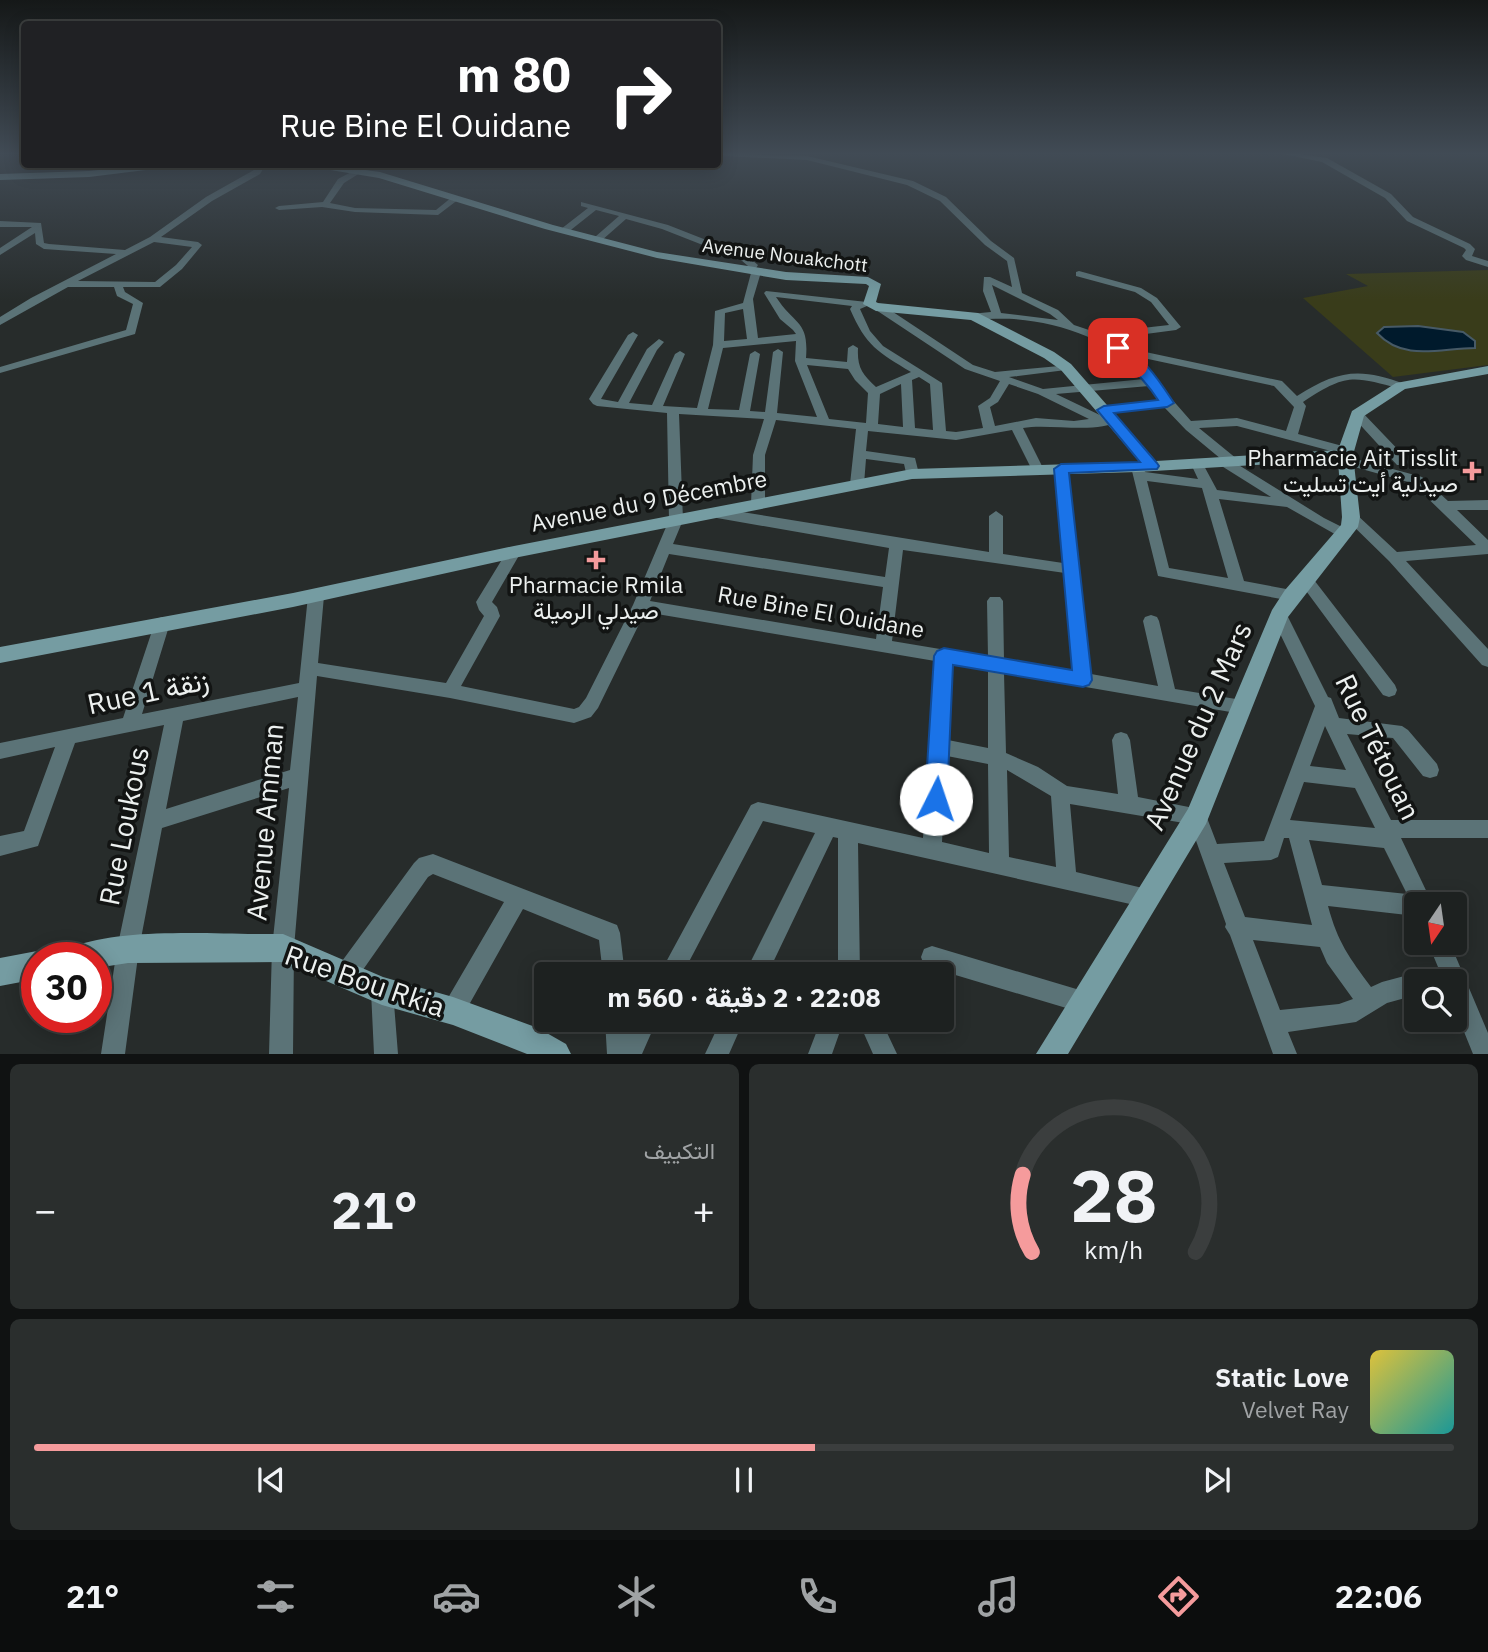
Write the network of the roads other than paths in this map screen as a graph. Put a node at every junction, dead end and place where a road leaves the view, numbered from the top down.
1 (203, 203) edge
2 (308, 203) edge
3 (334, 203) edge
4 (450, 203) edge
5 (469, 203) edge
6 (948, 203) edge
7 (1394, 203) edge
8 (583, 204) dead end
9 (594, 207) junction
10 (279, 208) dead end
11 (624, 216) junction
12 (0, 224) edge
13 (38, 227) junction
14 (564, 231) junction
15 (153, 239) junction
16 (598, 239) junction
17 (0, 252) edge
18 (124, 252) junction
19 (1488, 264) edge
20 (752, 272) junction
21 (1079, 274) dead end
22 (64, 284) junction
23 (118, 285) junction
24 (769, 293) junction
25 (1017, 296) junction
26 (747, 299) junction
27 (869, 305) junction
28 (997, 314) junction
29 (974, 316) junction
30 (0, 322) edge
31 (1075, 329) junction
32 (633, 335) dead end
33 (802, 337) junction
34 (1094, 337) junction
35 (659, 342) dead end
36 (718, 345) junction
37 (754, 348) junction
38 (853, 348) dead end
39 (1118, 348) junction
40 (778, 352) dead end
41 (680, 354) dead end
42 (800, 361) junction
43 (852, 366) junction
44 (1066, 367) junction
45 (0, 370) edge
46 (1488, 370) edge
47 (920, 373) junction
48 (989, 376) junction
49 (906, 378) junction
50 (1006, 380) junction
51 (1153, 382) junction
52 (1401, 386) junction
53 (1083, 388) junction
54 (874, 392) junction
55 (1042, 392) junction
56 (1297, 401) junction
57 (1167, 403) junction
58 (622, 406) junction
59 (656, 409) junction
60 (673, 409) junction
61 (702, 410) junction
62 (744, 414) junction
63 (1356, 414) junction
64 (771, 416) junction
65 (1106, 417) junction
66 (825, 423) junction
67 (1190, 425) junction
68 (1016, 426) junction
69 (867, 428) junction
70 (990, 431) junction
71 (909, 432) junction
72 (940, 435) junction
73 (1291, 436) junction
74 (859, 454) junction
75 (1345, 457) junction
76 (1229, 462) junction
77 (1402, 462) dead end
78 (1197, 464) junction
79 (1037, 468) junction
80 (1061, 469) junction
81 (1143, 470) junction
82 (912, 474) junction
83 (857, 484) junction
84 (1210, 489) junction
85 (758, 504) junction
86 (1291, 504) junction
87 (1488, 505) edge
88 (1446, 506) junction
89 (717, 513) junction
90 (996, 516) dead end
91 (676, 520) junction
92 (1348, 526) junction
93 (897, 544) junction
94 (666, 548) junction
95 (1488, 549) edge
96 (514, 552) junction
97 (1394, 557) junction
98 (996, 558) junction
99 (1071, 569) junction
100 (891, 583) junction
101 (1238, 585) junction
102 (1299, 587) junction
103 (316, 596) junction
104 (995, 601) dead end
105 (641, 605) junction
106 (1279, 615) junction
107 (1151, 621) dead end
108 (162, 623) junction
109 (883, 646) junction
110 (0, 655) edge
111 (944, 656) junction
112 (1488, 660) edge
113 (998, 665) junction
114 (309, 668) junction
115 (1083, 680) junction
116 (307, 688) junction
117 (1389, 690) dead end
118 (450, 691) junction
119 (1168, 694) junction
120 (1325, 704) junction
121 (1242, 706) junction
122 (176, 715) junction
123 (130, 724) junction
124 (1335, 725) junction
125 (68, 737) junction
126 (1121, 740) dead end
127 (939, 747) junction
128 (0, 751) edge
129 (997, 756) junction
130 (1430, 770) dead end
131 (1298, 773) junction
132 (299, 776) junction
133 (1362, 780) junction
134 (1063, 793) junction
135 (1129, 803) junction
136 (1197, 816) junction
137 (153, 822) junction
138 (838, 829) junction
139 (1287, 829) junction
140 (1488, 829) edge
141 (1388, 834) junction
142 (0, 846) edge
143 (932, 850) junction
144 (1210, 854) junction
145 (999, 865) junction
146 (1067, 880) junction
147 (1417, 892) edge
148 (1314, 894) junction
149 (518, 897) junction
150 (1148, 898) junction
151 (1404, 905) edge
152 (1236, 927) junction
153 (1326, 937) junction
154 (283, 948) junction
155 (128, 949) junction
156 (112, 952) edge
157 (932, 957) dead end
158 (612, 962) edge
159 (677, 962) edge
160 (762, 962) edge
161 (848, 962) edge
162 (21, 968) edge
163 (0, 972) edge
164 (345, 976) junction
165 (1404, 987) edge
166 (382, 991) junction
167 (1083, 1002) junction
168 (1369, 1003) junction
169 (453, 1011) junction
170 (1467, 1011) edge
171 (1272, 1022) junction
172 (618, 1032) edge
173 (640, 1032) edge
174 (727, 1032) edge
175 (828, 1032) edge
176 (875, 1032) edge
177 (542, 1050) edge
178 (113, 1054) edge
179 (281, 1054) edge
180 (386, 1054) edge
181 (619, 1054) edge
182 (628, 1054) edge
183 (716, 1054) edge
184 (820, 1054) edge
185 (885, 1054) edge
186 (1051, 1054) edge
187 (1285, 1054) edge
188 (1485, 1054) edge

1 - 15 street
2 - 10 street
3 - 4 street
5 - 14 street, Avenue Nouakchott
6 - 25 street
7 - 19 street
8 - 9 street
9 - 11 street
9 - 14 street
11 - 16 street
11 - 20 street
12 - 13 street
13 - 17 street
13 - 18 street
14 - 16 street, Avenue Nouakchott
15 - 18 street
15 - 23 street
16 - 20 street, Avenue Nouakchott
18 - 22 street
20 - 26 street
20 - 27 street, Avenue Nouakchott
21 - 34 street
22 - 23 street
22 - 30 street
23 - 45 street
24 - 26 street
24 - 27 street
24 - 33 street
25 - 28 street
25 - 31 street
26 - 36 street
26 - 37 street
27 - 29 street
27 - 47 street
27 - 48 street
28 - 29 street
28 - 31 street
29 - 44 street
31 - 34 street
32 - 58 street
33 - 37 street
33 - 42 street
34 - 39 street
35 - 58 street
36 - 37 street
36 - 61 street
37 - 62 street
38 - 43 street
39 - 51 street
39 - 56 street
40 - 64 street
41 - 59 street
42 - 43 street
42 - 66 street
43 - 54 street
44 - 48 street
44 - 53 street
46 - 52 street
47 - 49 street
47 - 72 street
48 - 50 street
49 - 54 street
49 - 71 street
50 - 55 street
50 - 70 street
51 - 53 street
51 - 57 street
52 - 56 street
52 - 63 street
53 - 55 street
53 - 65 street
54 - 69 street
55 - 65 street
56 - 73 street
57 - 65 street
57 - 67 street
58 - 59 street
59 - 60 street
60 - 61 street
60 - 91 street
61 - 62 street
62 - 64 street
63 - 75 street
63 - 77 street
64 - 66 street
64 - 85 street
65 - 68 street
65 - 81 street
66 - 69 street
67 - 73 street
67 - 76 street
68 - 70 street
68 - 79 street
69 - 71 street
69 - 74 street
70 - 72 street
71 - 72 street
73 - 75 street
74 - 82 street
74 - 83 street
75 - 76 street, Avenue du 9 Décembre
75 - 88 street
75 - 92 street
76 - 78 street, Avenue du 9 Décembre
76 - 86 street
78 - 81 street, Avenue du 9 Décembre
78 - 84 street
79 - 80 street, Avenue du 9 Décembre
79 - 82 street, Avenue du 9 Décembre
80 - 81 street, Avenue du 9 Décembre
80 - 99 street
81 - 84 street
81 - 101 street
82 - 83 street, Avenue du 9 Décembre
83 - 85 street, Avenue du 9 Décembre
84 - 86 street
84 - 101 street
85 - 89 street, Avenue du 9 Décembre
86 - 92 street
87 - 88 street
88 - 95 street
89 - 91 street, Avenue du 9 Décembre
89 - 93 street
90 - 98 street
91 - 94 street
91 - 96 street, Avenue du 9 Décembre
92 - 97 street
92 - 102 street, Avenue du 2 Mars
93 - 98 street
93 - 100 street
94 - 100 street
94 - 105 street
95 - 97 street
96 - 103 street, Avenue du 9 Décembre
96 - 118 street
97 - 112 street
98 - 99 street
99 - 115 street
100 - 109 street
101 - 102 street
102 - 106 street, Avenue du 2 Mars
102 - 117 street
103 - 108 street, Avenue du 9 Décembre
103 - 114 street, Avenue Amman
104 - 113 street
105 - 109 street, Rue Bine El Ouidane
105 - 118 street
106 - 120 street, Rue Tétouan
106 - 121 street, Avenue du 2 Mars
107 - 119 street
108 - 110 street, Avenue du 9 Décembre
108 - 123 street
109 - 111 street, Rue Bine El Ouidane
111 - 113 street, Rue Bine El Ouidane
111 - 127 street
113 - 115 street, Rue Bine El Ouidane
113 - 129 street
114 - 116 street, Avenue Amman
114 - 118 street
115 - 119 street, Rue Bine El Ouidane
116 - 122 street, Rue 1 زنقة
116 - 132 street, Avenue Amman
119 - 121 street, Rue Bine El Ouidane
120 - 124 street, Rue Tétouan
120 - 131 street
121 - 136 street, Avenue du 2 Mars
122 - 123 street, Rue 1 زنقة
122 - 137 street, Rue Loukous
123 - 125 street, Rue 1 زنقة
124 - 130 street
124 - 133 street, Rue Tétouan
125 - 128 street, Rue 1 زنقة
125 - 142 street
126 - 135 street
127 - 129 street
127 - 143 street
129 - 134 street
129 - 145 street
131 - 133 street
131 - 139 street
132 - 137 street
132 - 154 street, Avenue Amman
133 - 141 street, Rue Tétouan
134 - 135 street
134 - 146 street
135 - 136 street
136 - 144 street
136 - 150 street, Avenue du 2 Mars
137 - 155 street, Rue Loukous
138 - 143 street
138 - 159 street
138 - 160 street
138 - 161 street
139 - 141 street
139 - 144 street
139 - 148 street
140 - 141 street
141 - 147 street, Rue Tétouan
143 - 145 street
144 - 152 street
145 - 146 street
146 - 150 street
148 - 151 street
148 - 153 street
149 - 158 street
149 - 164 street
149 - 169 street
150 - 167 street, Avenue du 2 Mars
152 - 153 street
152 - 171 street
153 - 168 street
154 - 155 street, Rue Bou Rkia
154 - 164 street, Rue Bou Rkia
154 - 179 street, Avenue Amman
155 - 156 street, Rue Bou Rkia
155 - 178 street, Rue Loukous
157 - 167 street
162 - 163 street
164 - 166 street, Rue Bou Rkia
165 - 168 street
166 - 169 street, Rue Bou Rkia
166 - 180 street
167 - 186 street, Avenue du 2 Mars
168 - 171 street
169 - 177 street, Rue Bou Rkia
170 - 188 street
171 - 187 street
172 - 181 street
173 - 182 street
174 - 183 street
175 - 184 street
176 - 185 street

